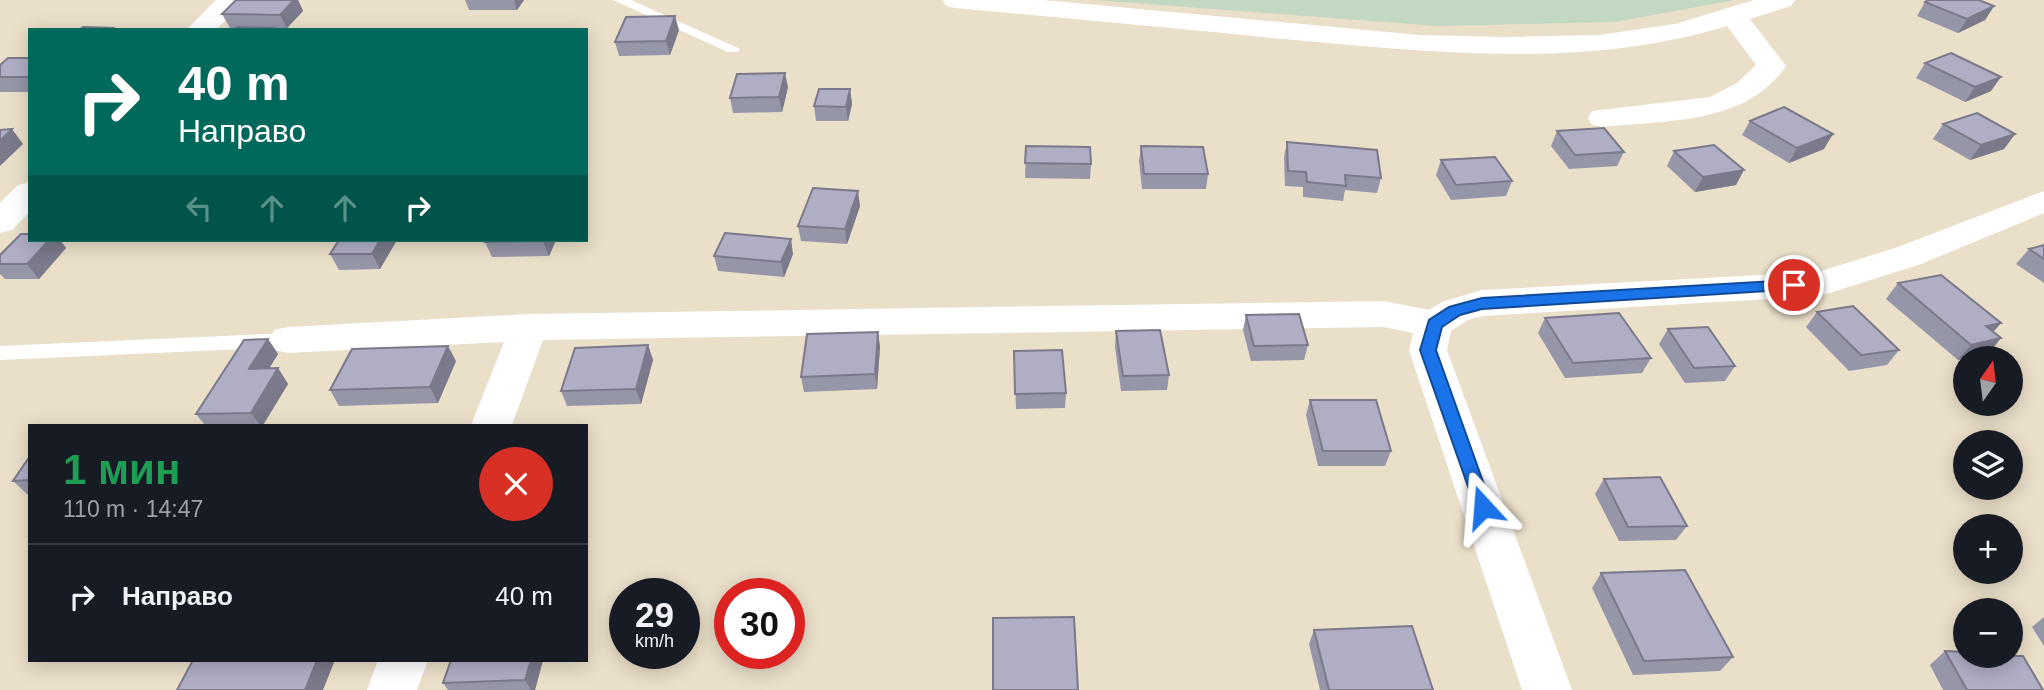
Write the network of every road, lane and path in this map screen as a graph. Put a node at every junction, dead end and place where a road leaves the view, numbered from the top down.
1 (232, 0) edge
2 (620, 0) edge
3 (955, 0) edge
4 (1782, 0) edge
5 (1734, 17) junction
6 (202, 28) edge
7 (733, 49) dead end
8 (1603, 118) dead end
9 (28, 194) edge
10 (2044, 201) edge
11 (0, 222) edge
12 (1434, 324) junction
13 (528, 327) junction
14 (288, 340) joint
15 (0, 353) edge
16 (492, 424) edge
17 (402, 662) edge
18 (391, 690) edge
19 (1547, 690) edge

1 - 6 street
2 - 7 lane
3 - 5 street
4 - 5 street
5 - 8 street
9 - 11 street
10 - 12 street
12 - 13 street
12 - 19 street
13 - 14 street
13 - 16 street
14 - 15 lane
17 - 18 street

